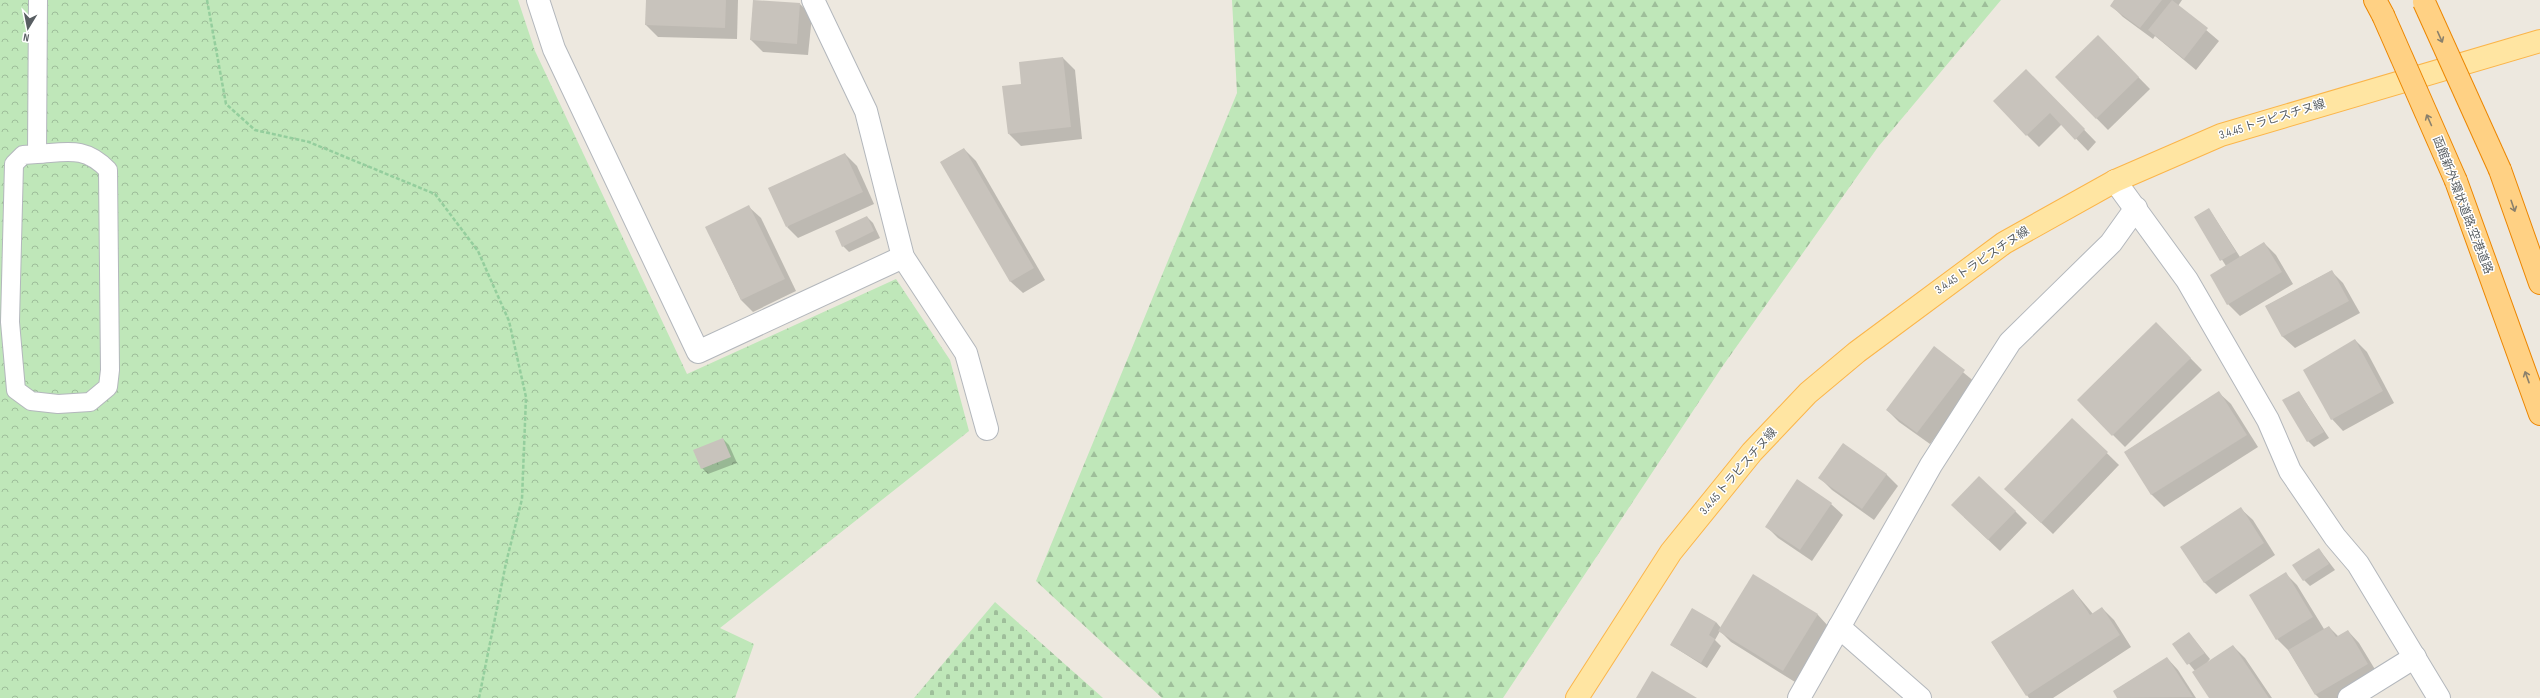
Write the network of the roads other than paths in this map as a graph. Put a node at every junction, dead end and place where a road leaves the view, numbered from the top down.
1 (38, 0) edge
2 (538, 0) edge
3 (813, 0) edge
4 (2424, 1) edge
5 (2379, 8) edge
6 (2540, 41) edge
7 (37, 154) junction
8 (2115, 181) junction
9 (2136, 208) junction
10 (903, 257) junction
11 (2540, 283) edge
12 (5, 323) edge
13 (2540, 414) edge
14 (987, 429) dead end
15 (1840, 627) junction
16 (2414, 657) junction
17 (1577, 698) edge
18 (1798, 698) edge
19 (1920, 698) edge
20 (2349, 698) edge
21 (2439, 698) edge

1 - 7 lane
2 - 10 street
3 - 10 street
4 -> 11 highway, bridge
13 -> 5 highway, 函館新外環状道路;空港道路, bridge
6 - 8 main road, 3.4.45 トラピスチヌ線
7 - 12 lane
7 - 12 lane
8 - 9 street
8 - 17 main road, 3.4.45 トラピスチヌ線
9 - 15 street
9 - 16 street
10 - 14 street
15 - 18 street
15 - 19 street
16 - 20 street
16 - 21 street

